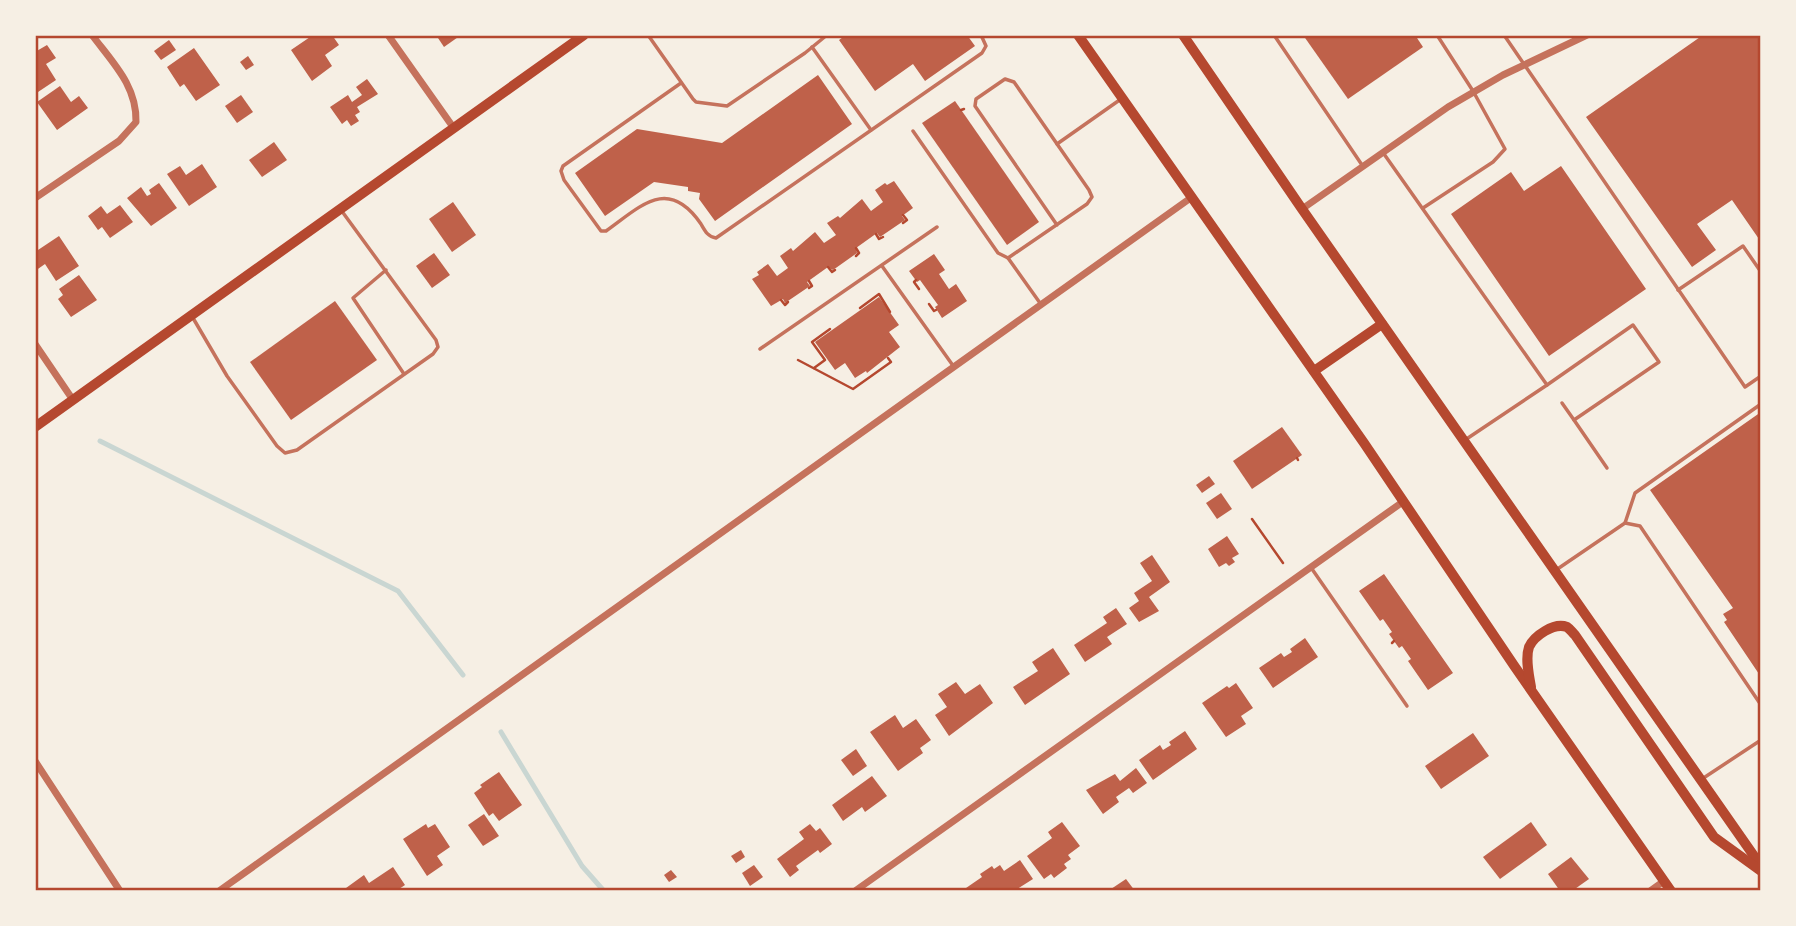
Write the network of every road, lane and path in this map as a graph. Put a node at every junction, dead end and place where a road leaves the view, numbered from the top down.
1 (92, 35) edge
2 (387, 35) edge
3 (584, 35) edge
4 (648, 35) edge
5 (827, 35) edge
6 (981, 35) edge
7 (1078, 35) edge
8 (1183, 35) edge
9 (1274, 35) edge
10 (1437, 35) edge
11 (1504, 35) edge
12 (1587, 35) edge
13 (813, 47) junction
14 (1525, 64) junction
15 (681, 83) junction
16 (1474, 91) junction
17 (1122, 98) junction
18 (453, 127) junction
19 (871, 130) junction
20 (913, 131) dead end
21 (1057, 144) junction
22 (1382, 151) junction
23 (1362, 165) junction
24 (1192, 197) junction
25 (35, 198) edge
26 (1423, 208) junction
27 (340, 209) junction
28 (1302, 209) junction
29 (903, 215) dead end
30 (904, 223) dead end
31 (1057, 225) junction
32 (937, 227) dead end
33 (876, 234) dead end
34 (883, 237) dead end
35 (856, 248) dead end
36 (856, 256) dead end
37 (1008, 258) junction
38 (882, 265) junction
39 (828, 267) dead end
40 (386, 270) junction
41 (835, 270) dead end
42 (1761, 272) edge
43 (808, 281) dead end
44 (916, 281) dead end
45 (809, 288) dead end
46 (919, 289) dead end
47 (1678, 290) junction
48 (781, 300) dead end
49 (788, 302) dead end
50 (929, 304) dead end
51 (1041, 305) junction
52 (860, 308) dead end
53 (936, 310) dead end
54 (890, 312) dead end
55 (192, 316) junction
56 (1382, 324) junction
57 (830, 329) dead end
58 (35, 344) edge
59 (761, 349) dead end
60 (888, 358) dead end
61 (798, 360) dead end
62 (954, 367) junction
63 (814, 368) junction
64 (870, 371) dead end
65 (1314, 371) junction
66 (404, 374) junction
67 (873, 375) junction
68 (1761, 376) edge
69 (1547, 385) junction
70 (73, 400) junction
71 (1562, 403) dead end
72 (1761, 404) edge
73 (1574, 420) junction
74 (35, 427) edge
75 (1463, 441) junction
76 (1607, 468) dead end
77 (1404, 501) junction
78 (1252, 519) dead end
79 (1625, 523) junction
80 (1283, 563) dead end
81 (1311, 567) junction
82 (1554, 571) junction
83 (1531, 690) junction
84 (1761, 705) edge
85 (1407, 706) dead end
86 (1761, 740) edge
87 (35, 761) edge
88 (1701, 780) junction
89 (1761, 866) edge
90 (1761, 871) edge
91 (1664, 881) junction
92 (120, 891) edge
93 (219, 891) edge
94 (855, 891) edge
95 (1650, 891) edge
96 (1671, 891) edge

1 - 25 street
2 - 18 street
3 - 18 main road
4 - 15 lane
5 - 13 lane
6 - 19 lane
7 - 17 main road
8 - 28 main road
9 - 23 lane
10 - 16 lane
11 - 14 lane
12 - 14 street
13 - 15 lane
13 - 19 lane
14 - 16 street
14 - 47 lane
15 - 19 lane
16 - 22 street
16 - 26 lane
17 - 21 lane
17 - 24 main road
18 - 27 main road
20 - 37 lane
21 - 31 lane
21 - 31 lane
22 - 23 street
22 - 26 lane
23 - 28 street
24 - 51 street
24 - 65 main road
26 - 69 lane
27 - 40 lane
27 - 55 main road
28 - 56 main road
29 - 30 path
31 - 37 lane
32 - 38 lane
33 - 34 path
35 - 36 path
37 - 51 lane
38 - 59 lane
38 - 62 lane
39 - 41 path
40 - 66 lane
40 - 66 lane
42 - 47 lane
43 - 45 path
44 - 46 path
47 - 68 lane
48 - 49 path
50 - 53 path
51 - 62 street
52 - 54 path
55 - 66 lane
55 - 70 main road
56 - 65 main road
56 - 75 main road
57 - 63 path
58 - 70 street
60 - 67 path
61 - 63 path
62 - 93 street
63 - 67 path
64 - 67 path
65 - 77 main road
69 - 73 lane
69 - 75 lane
70 - 74 main road
71 - 73 lane
72 - 79 lane
73 - 76 lane
75 - 82 main road
77 - 81 street
77 - 83 main road
78 - 80 path
79 - 82 lane
79 - 84 lane
81 - 85 lane
81 - 94 street
82 - 88 main road
83 - 90 main road
83 - 91 main road
86 - 88 lane
87 - 92 street
88 - 89 main road
91 - 95 street
91 - 96 main road

